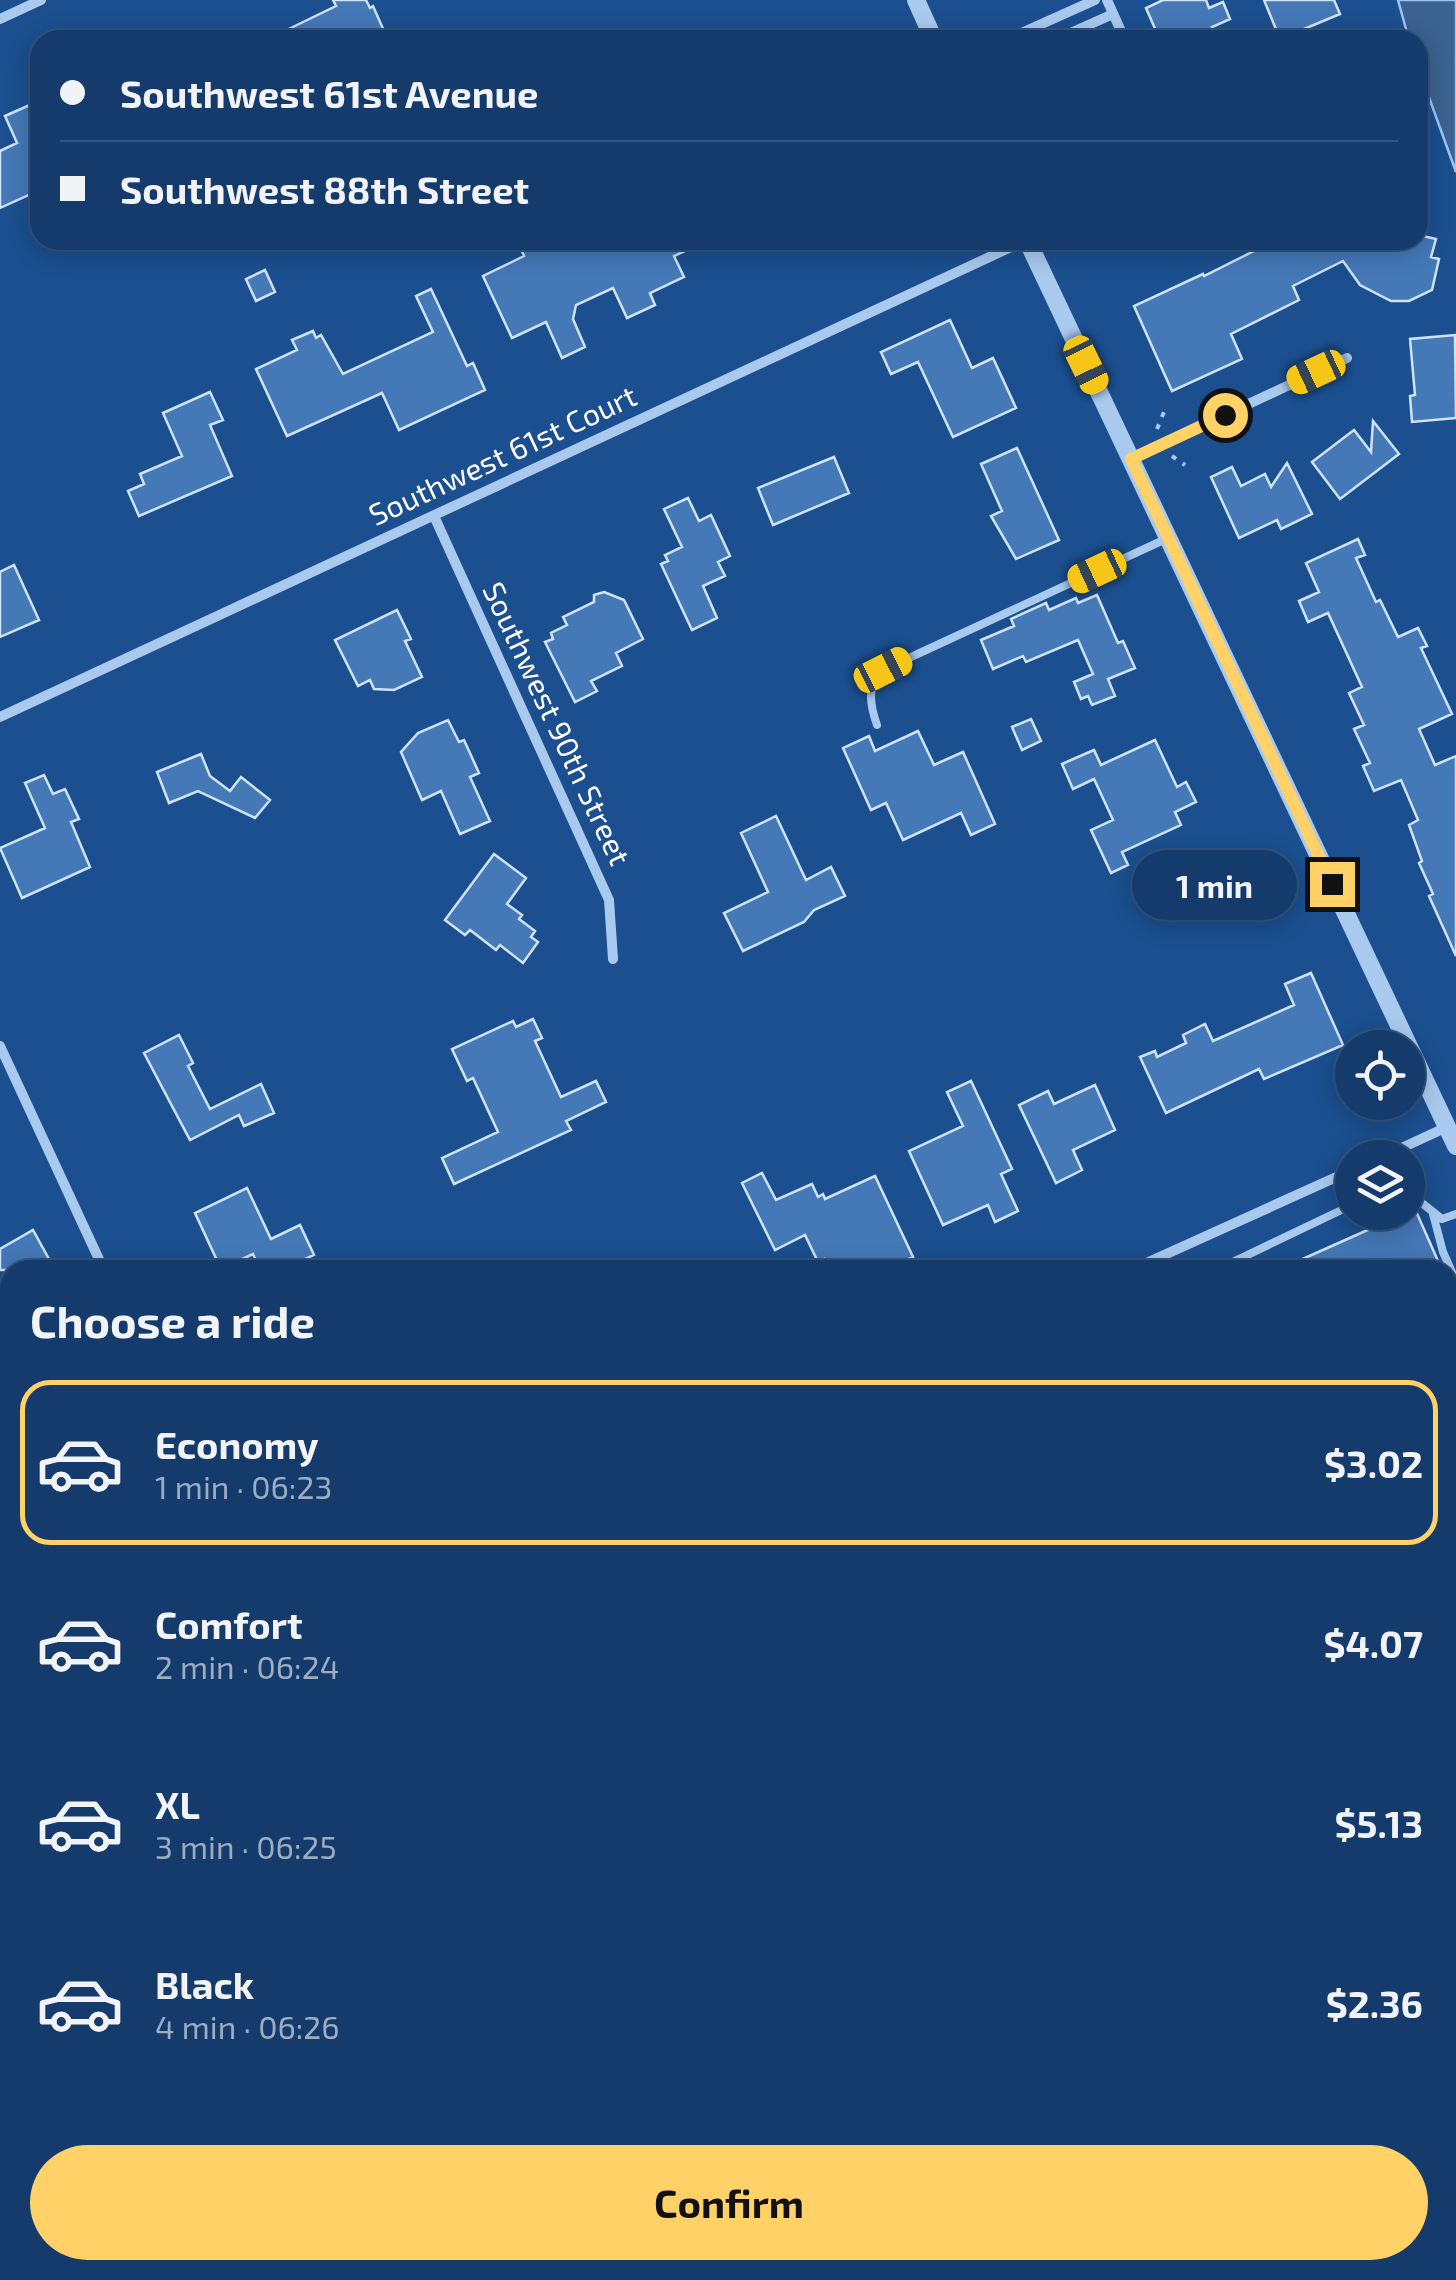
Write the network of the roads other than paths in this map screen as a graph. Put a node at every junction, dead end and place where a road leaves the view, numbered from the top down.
1 (40, 0) edge
2 (916, 0) edge
3 (1095, 0) edge
4 (1107, 0) edge
5 (1113, 14) junction
6 (0, 19) edge
7 (930, 30) edge
8 (1028, 30) edge
9 (1077, 30) edge
10 (1120, 30) edge
11 (1006, 250) edge
12 (1032, 250) edge
13 (1347, 358) dead end
14 (1131, 459) junction
15 (434, 516) junction
16 (1168, 538) junction
17 (0, 718) edge
18 (877, 724) dead end
19 (612, 959) dead end
20 (0, 1046) edge
21 (1447, 1127) junction
22 (1419, 1140) edge
23 (1456, 1146) edge
24 (1335, 1178) edge
25 (1425, 1207) edge
26 (1335, 1213) edge
27 (1433, 1214) junction
28 (1456, 1214) edge
29 (99, 1260) edge
30 (1152, 1260) edge
31 (1237, 1260) edge
32 (1446, 1260) edge

1 - 6 street
2 - 7 street
3 - 8 street
4 - 5 street
5 - 9 street
5 - 10 street
11 - 15 street, Southwest 61st Court
12 - 14 street
13 - 14 street
14 - 16 street
15 - 17 street, Southwest 61st Court
15 - 19 street, Southwest 90th Street
16 - 18 lane
16 - 21 street
20 - 29 street
21 - 22 street
21 - 23 street
24 - 30 street
25 - 27 lane
26 - 31 lane
27 - 28 lane
27 - 32 lane

